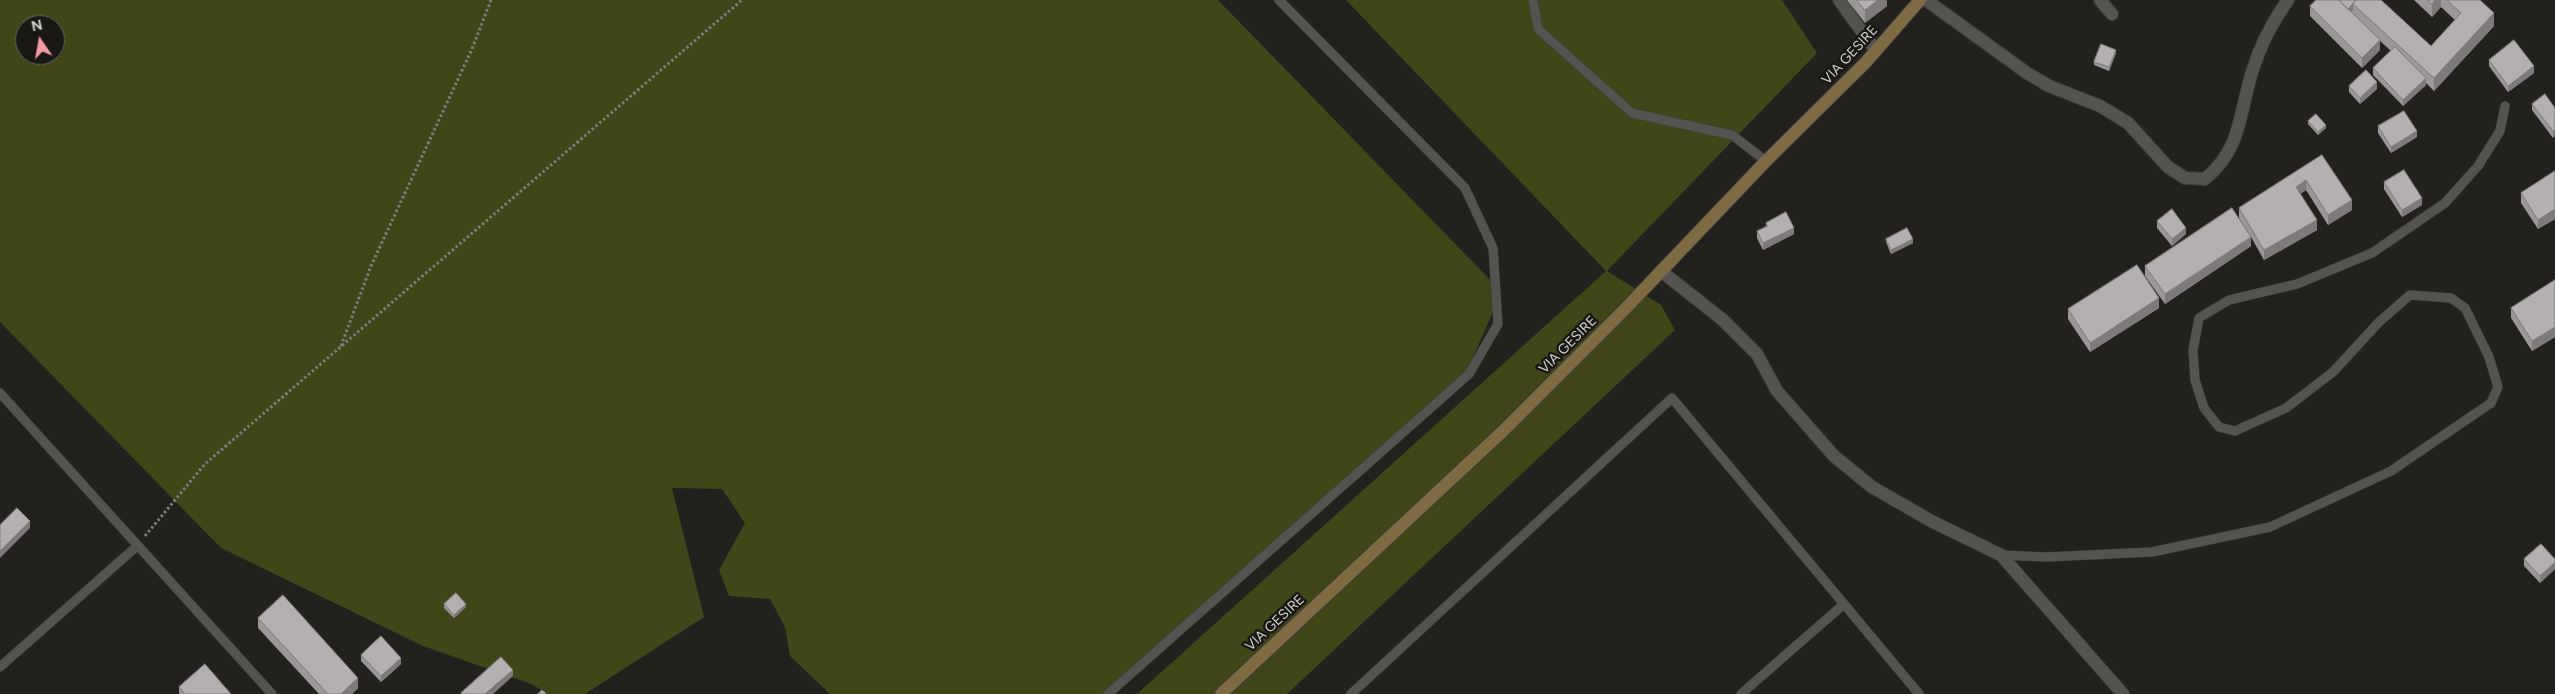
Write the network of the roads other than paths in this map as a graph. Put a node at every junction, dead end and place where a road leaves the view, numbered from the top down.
1 (1278, 0) edge
2 (1533, 0) edge
3 (1839, 0) edge
4 (1920, 0) edge
5 (1926, 0) edge
6 (2100, 0) edge
7 (2288, 0) edge
8 (2112, 14) dead end
9 (1876, 51) junction
10 (2505, 106) dead end
11 (1766, 162) junction
12 (1661, 271) junction
13 (0, 393) edge
14 (136, 547) junction
15 (2001, 555) junction
16 (1844, 604) junction
17 (0, 667) edge
18 (272, 694) edge
19 (1108, 694) edge
20 (1221, 694) edge
21 (1351, 694) edge
22 (1741, 694) edge
23 (1919, 694) edge
24 (2123, 694) edge

1 - 19 lane
2 - 11 lane
3 - 9 street
4 - 9 main road, VIA GESIRE
5 - 7 street
6 - 8 street
9 - 11 main road, VIA GESIRE
10 - 15 lane
11 - 12 main road, VIA GESIRE
12 - 15 street
12 - 20 main road, VIA GESIRE
13 - 14 lane
14 - 17 lane
14 - 18 lane
15 - 24 street
16 - 21 lane
16 - 22 lane
16 - 23 lane

